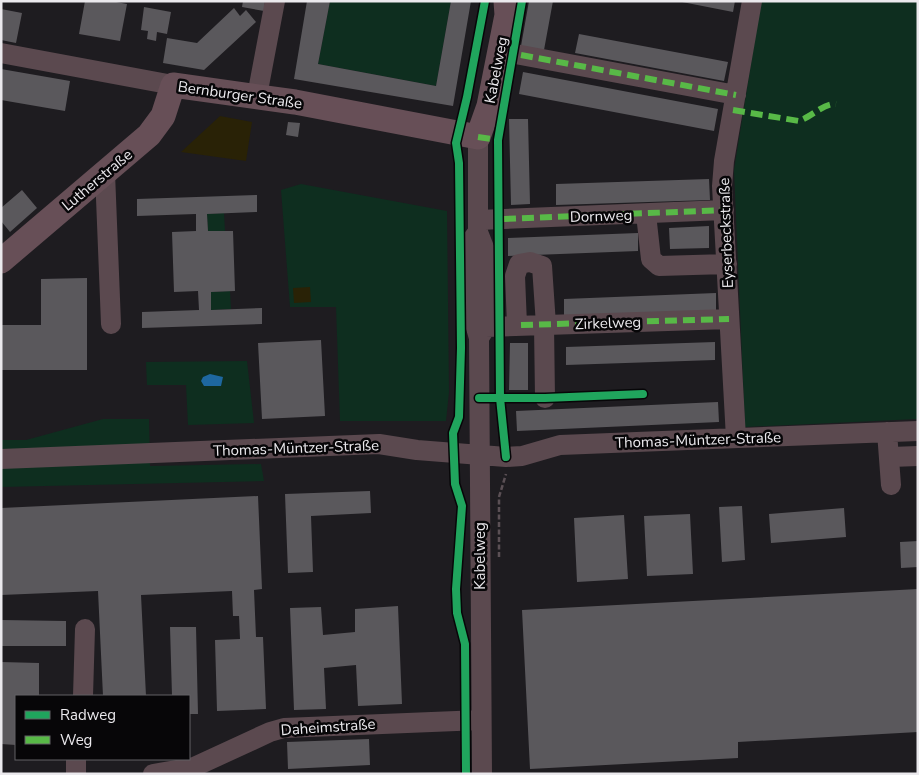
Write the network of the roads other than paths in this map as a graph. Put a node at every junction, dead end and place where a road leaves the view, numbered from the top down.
1 (275, 1) edge
2 (494, 1) edge
3 (506, 1) edge
4 (752, 1) edge
5 (499, 51) junction
6 (1, 54) edge
7 (173, 85) junction
8 (736, 95) junction
9 (257, 96) junction
10 (478, 137) junction
11 (105, 173) junction
12 (724, 210) junction
13 (646, 214) junction
14 (478, 226) junction
15 (1, 261) edge
16 (727, 264) junction
17 (729, 319) junction
18 (111, 324) dead end
19 (517, 325) junction
20 (545, 325) junction
21 (482, 332) junction
22 (544, 398) dead end
23 (918, 431) edge
24 (887, 432) junction
25 (736, 438) junction
26 (480, 455) junction
27 (918, 456) edge
28 (890, 458) junction
29 (1, 459) edge
30 (891, 486) dead end
31 (85, 629) dead end
32 (83, 695) edge
33 (481, 720) junction
34 (76, 760) edge
35 (76, 774) edge
36 (153, 774) edge
37 (482, 774) edge

1 - 9 street
2 - 10 main road, Kabelweg
3 - 5 main road, Kabelweg
4 - 8 street, Eyserbeckstraße
5 - 8 street
5 - 10 main road, Kabelweg
6 - 7 street, Bernburger Straße
7 - 9 main road, Bernburger Straße
7 - 11 main road, Lutherstraße
8 - 12 street, Eyserbeckstraße
9 - 10 main road, Bernburger Straße
10 - 14 street, Kabelweg
11 - 15 main road, Lutherstraße
11 - 18 street
12 - 13 street, Dornweg
12 - 16 street, Eyserbeckstraße
13 - 14 street, Dornweg
13 - 16 street
14 - 21 street, Kabelweg
16 - 17 street, Eyserbeckstraße
17 - 20 street, Zirkelweg
17 - 25 street, Eyserbeckstraße
19 - 20 street, Zirkelweg
19 - 20 street
19 - 21 street, Zirkelweg
20 - 22 street
21 - 26 street, Kabelweg
23 - 24 street, Thomas-Müntzer-Straße
24 - 25 street, Thomas-Müntzer-Straße
24 - 28 street
25 - 26 street, Thomas-Müntzer-Straße
26 - 29 street, Thomas-Müntzer-Straße
26 - 33 street, Kabelweg
27 - 28 street
28 - 30 street
31 - 32 street
33 - 36 street, Daheimstraße
33 - 37 street, Kabelweg
34 - 35 street

